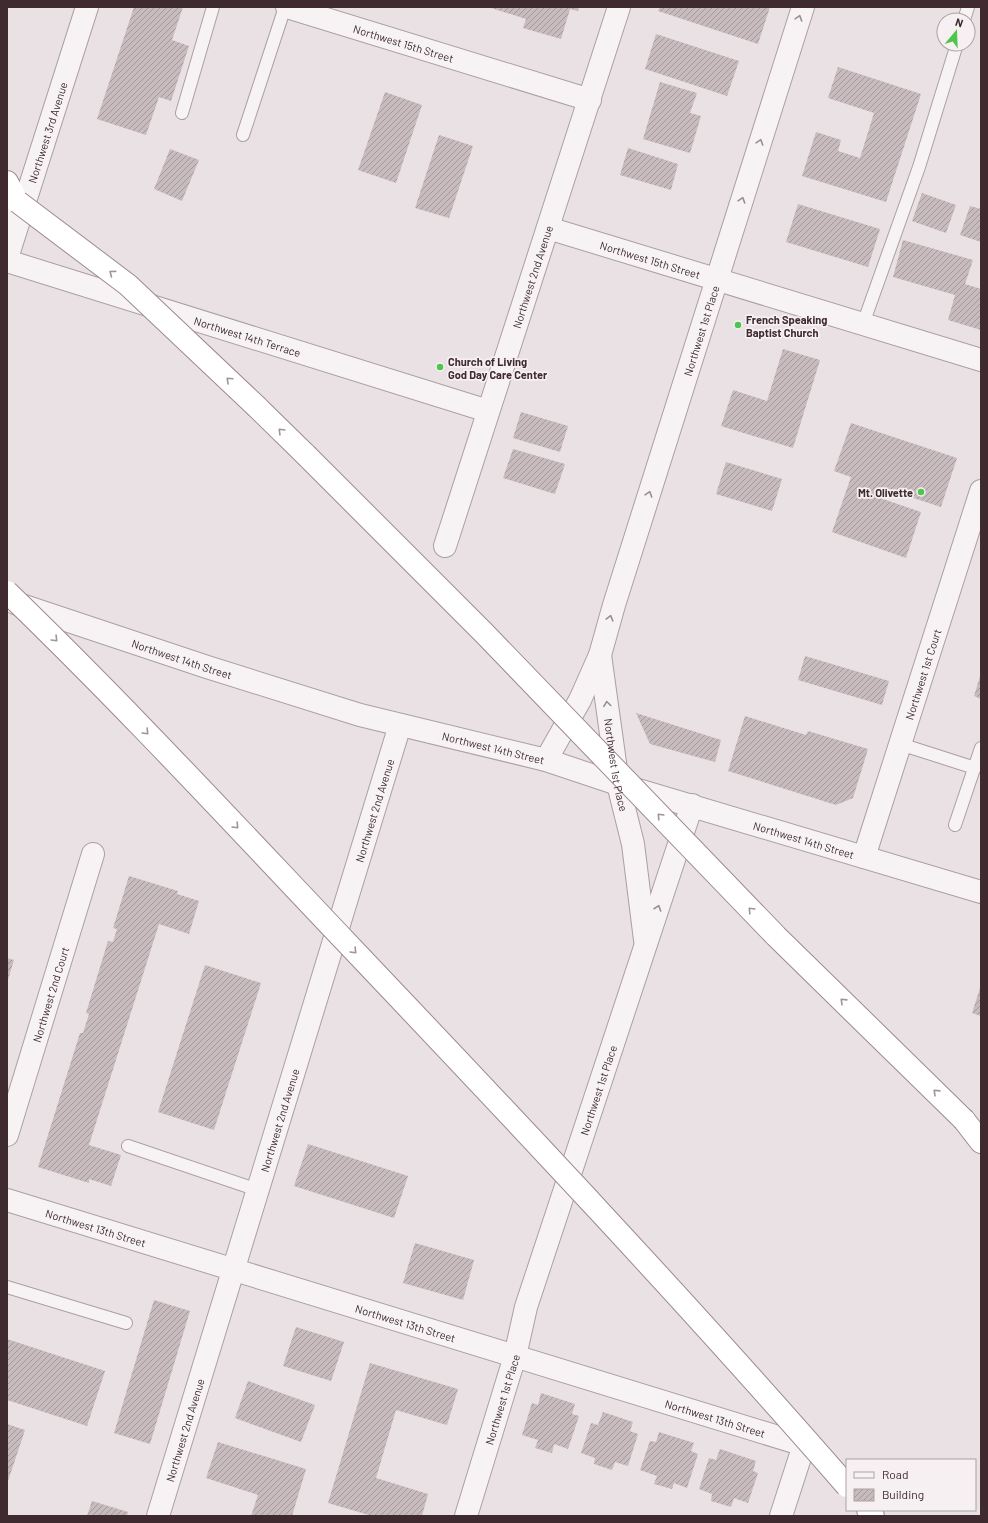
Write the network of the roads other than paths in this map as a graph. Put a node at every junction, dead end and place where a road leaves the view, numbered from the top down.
1 (213, 7) edge
2 (286, 7) edge
3 (619, 7) edge
4 (803, 7) edge
5 (83, 8) edge
6 (955, 52) edge
7 (590, 100) junction
8 (182, 113) dead end
9 (243, 135) dead end
10 (7, 182) edge
11 (13, 207) edge
12 (548, 228) junction
13 (7, 260) edge
14 (716, 280) junction
15 (863, 324) junction
16 (981, 360) edge
17 (488, 411) junction
18 (981, 491) edge
19 (445, 546) dead end
20 (7, 592) edge
21 (7, 600) edge
22 (600, 655) junction
23 (400, 725) junction
24 (900, 744) junction
25 (981, 748) edge
26 (546, 760) junction
27 (974, 768) junction
28 (618, 784) junction
29 (692, 805) junction
30 (955, 825) dead end
31 (93, 854) dead end
32 (864, 857) junction
33 (981, 892) edge
34 (646, 945) junction
35 (964, 1120) junction
36 (7, 1135) edge
37 (981, 1137) edge
38 (981, 1142) edge
39 (128, 1146) dead end
40 (258, 1190) junction
41 (7, 1200) edge
42 (233, 1270) junction
43 (7, 1287) edge
44 (126, 1323) dead end
45 (515, 1356) junction
46 (846, 1485) edge
47 (158, 1516) edge
48 (466, 1516) edge
49 (781, 1516) edge

1 - 8 lane
2 - 7 street, Northwest 15th Street
2 - 9 lane
3 - 7 street, Northwest 2nd Avenue
14 -> 4 street, Northwest 1st Place
5 - 11 street, Northwest 3rd Avenue
6 - 15 lane
7 - 12 street, Northwest 2nd Avenue
10 - 11 highway
11 - 13 street, Northwest 3rd Avenue
35 -> 11 highway, bridge
12 - 14 street, Northwest 15th Street
12 - 17 street, Northwest 2nd Avenue
13 - 17 street, Northwest 14th Terrace
14 - 15 street, Northwest 15th Street
22 -> 14 street, Northwest 1st Place
15 - 16 street, Northwest 15th Street
17 - 19 street, Northwest 2nd Avenue
18 - 24 street, Northwest 1st Court
20 -> 46 highway, bridge
21 - 23 street, Northwest 14th Street
22 - 26 street, Northwest 1st Place
28 -> 22 street, Northwest 1st Place
23 - 26 street, Northwest 14th Street
23 - 40 street, Northwest 2nd Avenue
24 - 27 lane
24 - 32 street, Northwest 1st Court
25 - 27 lane
26 - 28 street, Northwest 14th Street
27 - 30 lane
28 - 29 street, Northwest 14th Street
28 - 34 street, Northwest 1st Place
29 - 32 street, Northwest 14th Street
34 -> 29 street
31 - 36 street, Northwest 2nd Court
32 - 33 street, Northwest 14th Street
34 - 45 street, Northwest 1st Place
35 - 37 highway
35 - 38 highway
39 - 40 lane
40 - 42 street, Northwest 2nd Avenue
41 - 42 street, Northwest 13th Street
42 - 45 street, Northwest 13th Street
42 - 47 street, Northwest 2nd Avenue
43 - 44 lane
45 - 48 street, Northwest 1st Place
45 - 49 street, Northwest 13th Street

